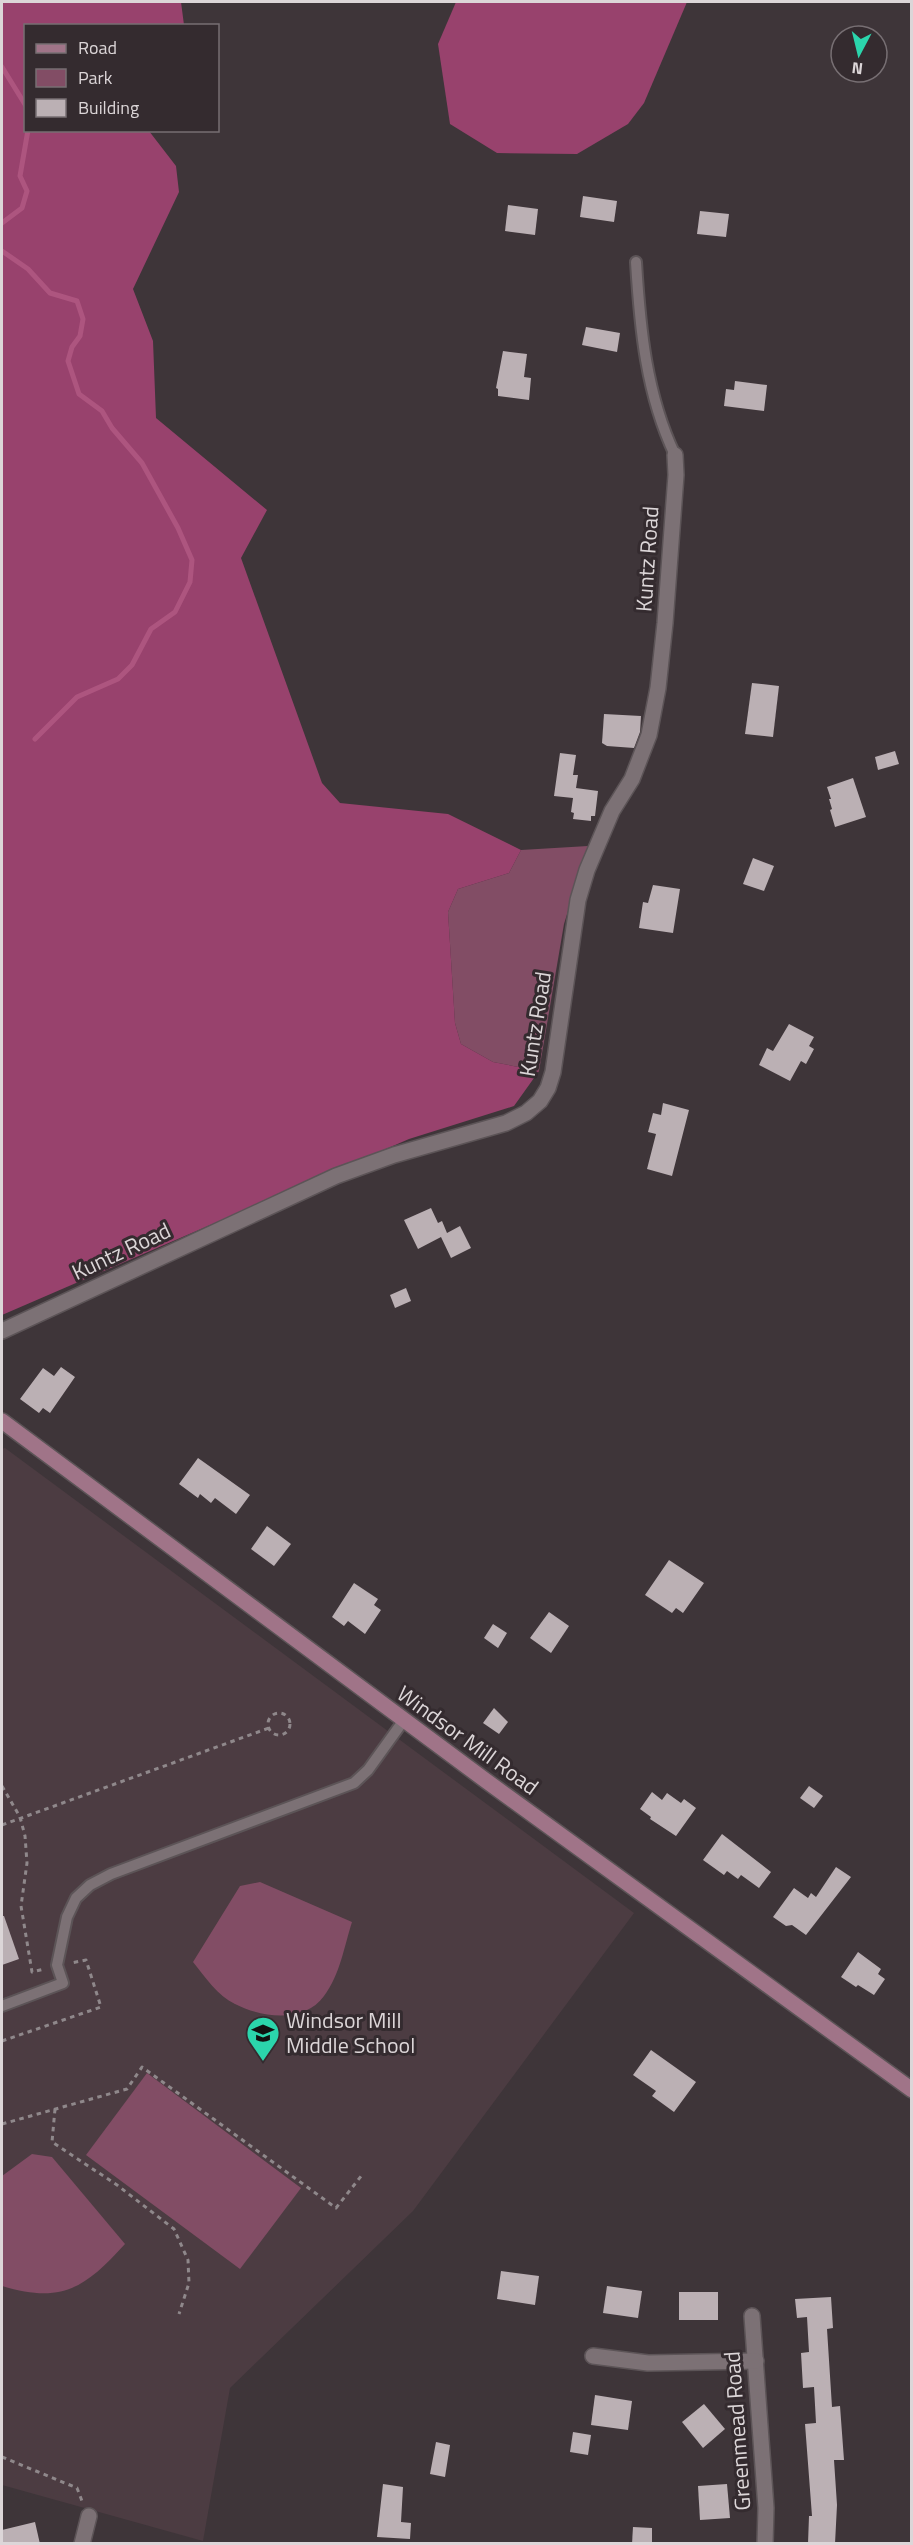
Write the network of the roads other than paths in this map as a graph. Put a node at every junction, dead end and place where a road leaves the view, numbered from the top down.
1 (636, 262) dead end
2 (675, 455) joint
3 (2, 1331) edge
4 (2, 1421) edge
5 (404, 1720) junction
6 (2, 2006) edge
7 (912, 2090) edge
8 (753, 2316) dead end
9 (592, 2356) dead end
10 (756, 2361) junction
11 (89, 2517) road end
12 (82, 2544) edge
13 (765, 2544) edge

1 - 2 lane
2 - 3 street, Kuntz Road
4 - 5 main road, Windsor Mill Road
5 - 6 lane
5 - 7 main road, Windsor Mill Road
8 - 10 street, Greenmead Road
9 - 10 street
10 - 13 street, Greenmead Road
11 - 12 street

